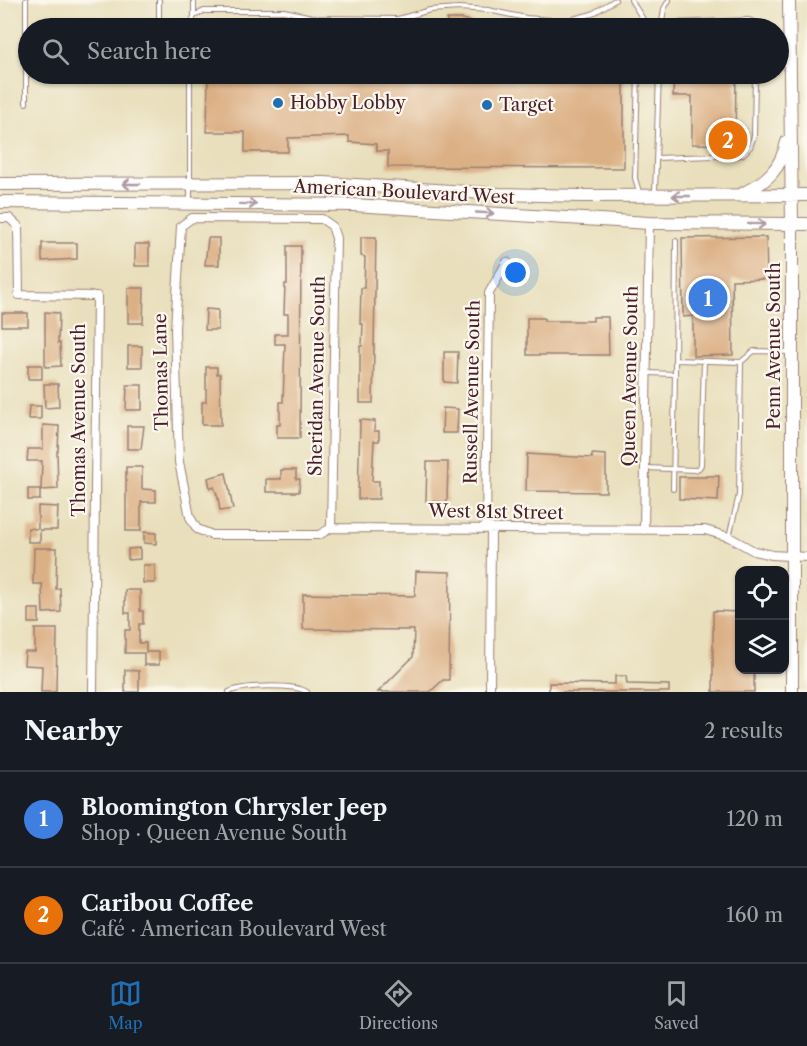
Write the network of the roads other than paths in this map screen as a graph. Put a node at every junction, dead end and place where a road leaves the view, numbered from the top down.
1 (26, 0) edge
2 (159, 0) edge
3 (194, 0) edge
4 (615, 0) edge
5 (631, 0) edge
6 (669, 0) edge
7 (789, 0) edge
8 (194, 16) joint
9 (26, 18) edge
10 (159, 18) edge
11 (317, 18) edge
12 (402, 18) edge
13 (526, 18) edge
14 (577, 18) edge
15 (642, 18) edge
16 (662, 18) edge
17 (26, 84) edge
18 (189, 84) edge
19 (638, 84) edge
20 (659, 84) edge
21 (755, 84) edge
22 (26, 103) dead end
23 (791, 123) junction
24 (656, 158) junction
25 (0, 184) edge
26 (26, 184) junction
27 (189, 184) junction
28 (792, 195) junction
29 (807, 195) edge
30 (639, 196) junction
31 (654, 196) junction
32 (739, 196) junction
33 (0, 202) edge
34 (26, 202) junction
35 (190, 203) junction
36 (0, 218) edge
37 (649, 223) junction
38 (792, 224) junction
39 (807, 224) edge
40 (181, 226) joint
41 (676, 241) dead end
42 (507, 262) dead end
43 (792, 352) junction
44 (675, 360) junction
45 (704, 361) junction
46 (741, 362) junction
47 (647, 373) junction
48 (675, 374) junction
49 (645, 468) junction
50 (673, 469) junction
51 (673, 489) dead end
52 (189, 517) joint
53 (331, 528) junction
54 (489, 528) junction
55 (644, 530) junction
56 (729, 537) junction
57 (792, 556) junction
58 (807, 557) edge
59 (93, 692) edge
60 (229, 692) edge
61 (306, 692) edge
62 (490, 692) edge
63 (792, 692) edge

1 - 9 lane
2 - 10 lane
3 - 8 lane
4 - 14 lane
5 - 15 lane
6 - 16 lane
7 - 23 main road, Penn Avenue South
8 - 11 lane
12 - 13 lane
17 - 22 lane
18 - 27 lane
19 - 30 lane
20 - 24 lane
21 - 24 lane
23 - 28 main road, Penn Avenue South
23 - 32 main road
24 - 31 lane
25 - 26 main road, American Boulevard West
27 -> 26 main road, American Boulevard West
26 - 34 main road
27 - 30 main road, American Boulevard West
27 - 35 lane
28 - 29 main road, American Boulevard West
28 - 32 main road, American Boulevard West
28 - 38 main road, Penn Avenue South
30 - 31 main road, American Boulevard West
32 -> 31 main road, American Boulevard West
33 - 34 main road, American Boulevard West
34 - 35 main road, American Boulevard West
35 -> 37 main road, American Boulevard West
36 - 59 street, Thomas Avenue South
37 -> 38 main road, American Boulevard West
37 - 47 street, Queen Avenue South
38 - 39 main road, American Boulevard West
38 - 43 main road, Penn Avenue South
40 - 52 street, Thomas Lane
40 - 53 street, Sheridan Avenue South
41 - 44 lane
42 - 54 street, Russell Avenue South
43 - 46 lane
43 - 57 main road, Penn Avenue South
44 - 45 lane
44 - 48 lane
45 - 46 lane
45 - 50 lane
46 - 56 lane
47 - 48 lane
47 - 49 street, Queen Avenue South
48 - 50 lane
49 - 50 lane
49 - 55 street, Queen Avenue South
50 - 51 lane
52 - 53 street, West 81st Street
53 - 54 street, West 81st Street
54 - 55 street, West 81st Street
54 - 62 street, Russell Avenue South
55 - 56 street, West 81st Street
56 - 57 street, West 81st Street
57 - 58 street, West 81st Street
57 - 63 main road, Penn Avenue South
60 - 61 lane

